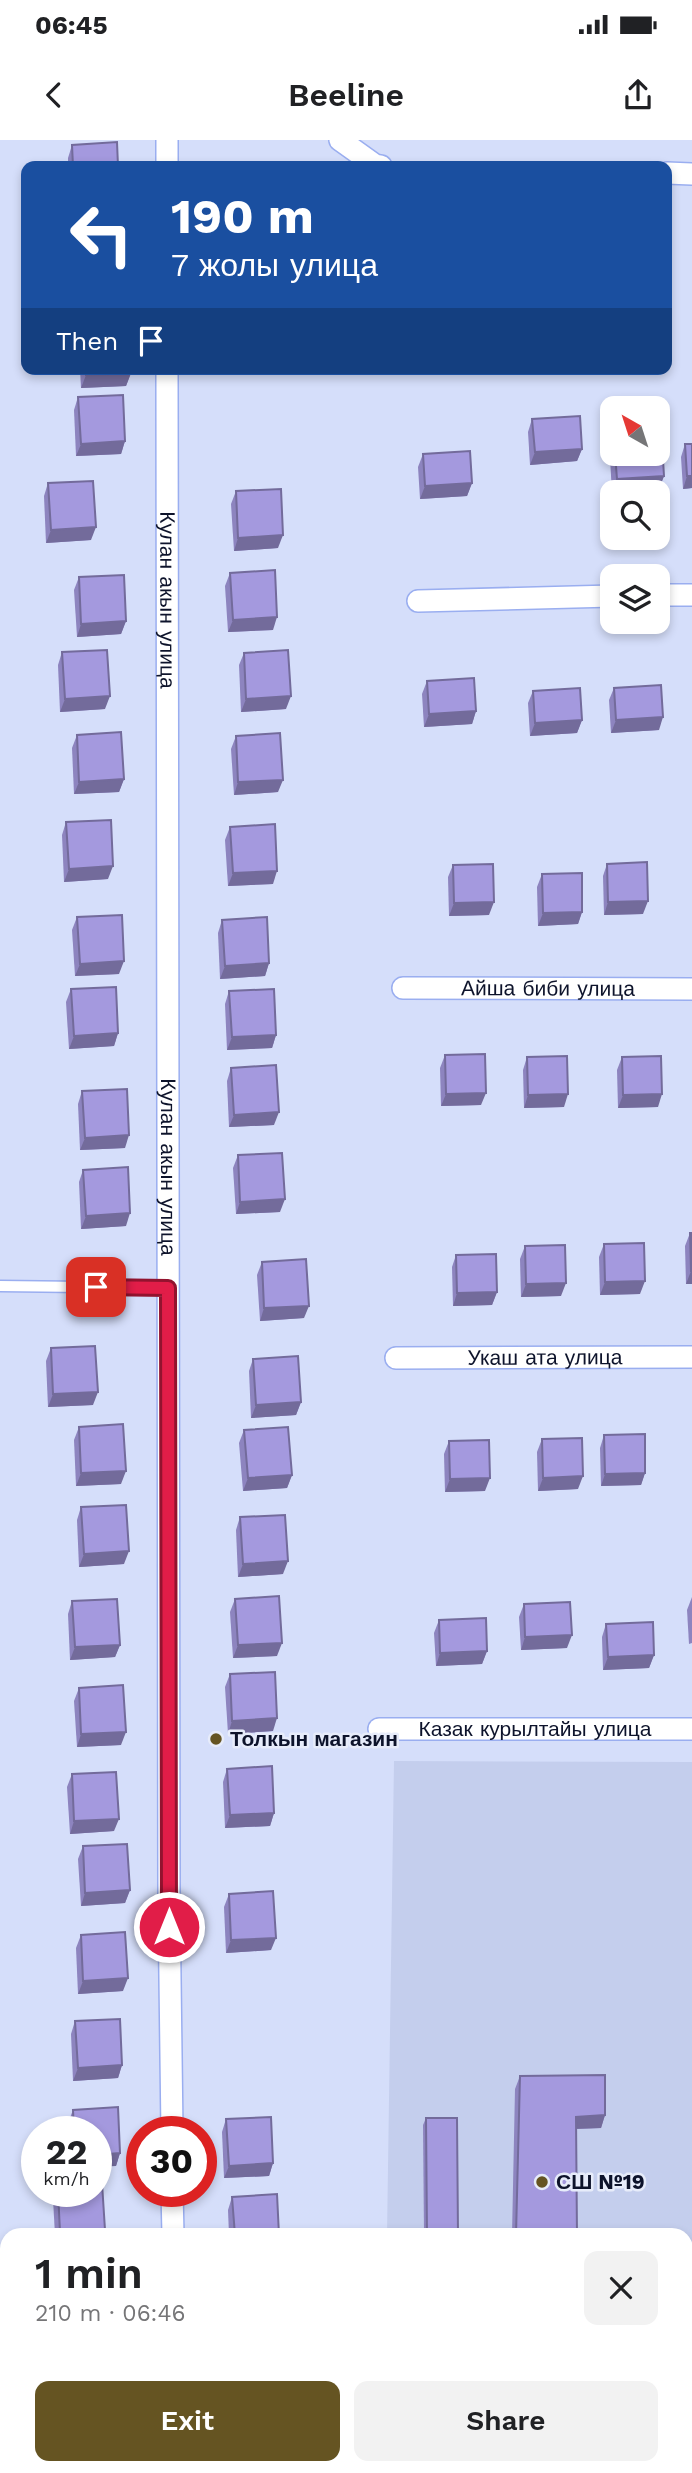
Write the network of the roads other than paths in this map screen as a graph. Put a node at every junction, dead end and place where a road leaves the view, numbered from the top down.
1 (167, 140) edge
2 (340, 140) edge
3 (167, 161) edge
4 (369, 161) edge
5 (672, 173) edge
6 (692, 174) edge
7 (167, 375) edge
8 (692, 595) edge
9 (600, 596) edge
10 (670, 596) edge
11 (418, 600) dead end
12 (403, 988) dead end
13 (692, 989) edge
14 (0, 1286) edge
15 (168, 1288) junction
16 (692, 1357) edge
17 (396, 1358) dead end
18 (379, 1729) dead end
19 (692, 1729) edge
20 (172, 2116) edge
21 (173, 2207) edge
22 (173, 2228) edge

1 - 3 street
2 - 4 street
5 - 6 street
7 - 15 street, Кулан акын улица
8 - 10 street
9 - 11 street
12 - 13 street, Айша биби улица
14 - 15 lane
15 - 20 street, Кулан акын улица
16 - 17 street, Укаш ата улица
18 - 19 street, Казак курылтайы улица
21 - 22 street

